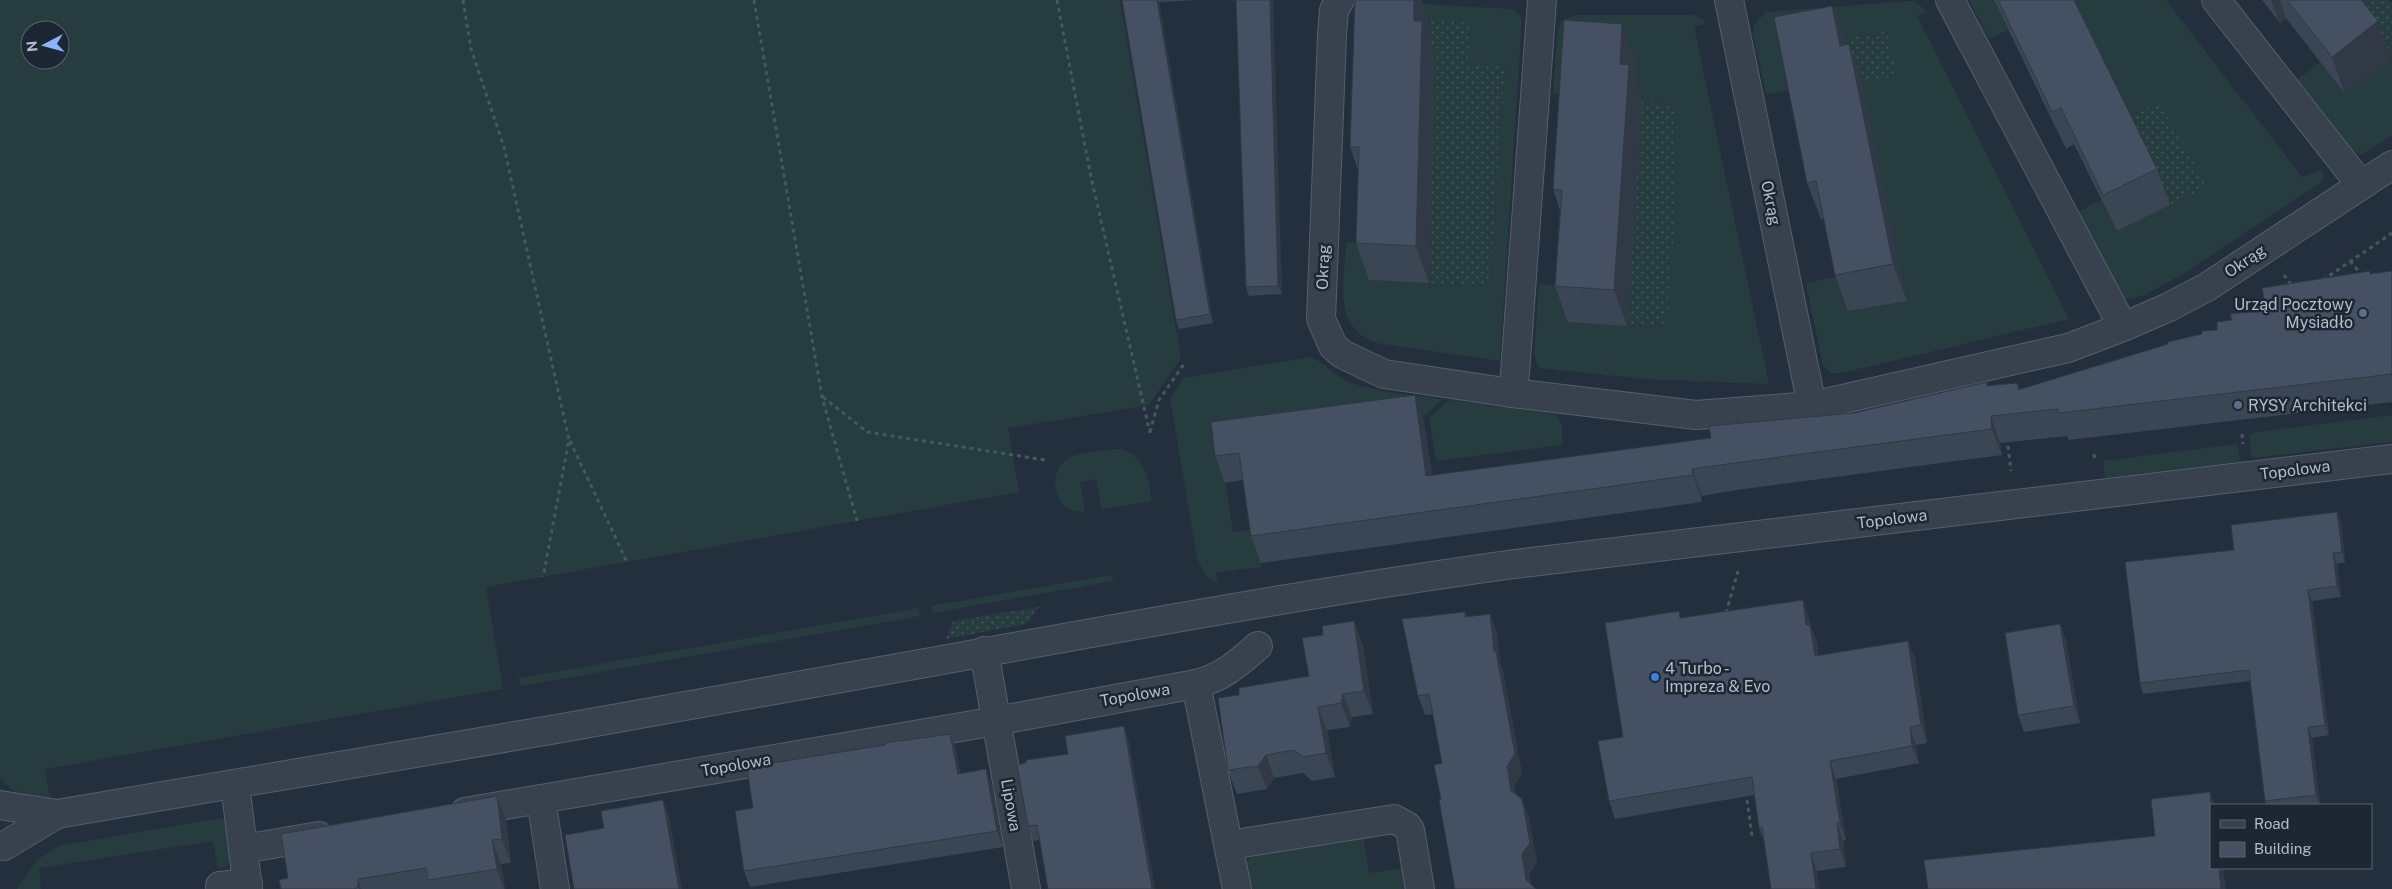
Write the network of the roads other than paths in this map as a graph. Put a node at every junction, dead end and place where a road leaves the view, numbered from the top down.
1 (1340, 0) edge
2 (1542, 0) edge
3 (1729, 0) edge
4 (1950, 0) edge
5 (2216, 0) edge
6 (2392, 165) edge
7 (2361, 185) junction
8 (2124, 327) junction
9 (1512, 393) junction
10 (1812, 406) junction
11 (2392, 459) edge
12 (1258, 646) dead end
13 (984, 651) junction
14 (1196, 684) junction
15 (996, 721) junction
16 (235, 784) junction
17 (541, 799) junction
18 (0, 805) edge
19 (0, 811) edge
20 (57, 814) junction
21 (445, 815) edge
22 (339, 832) edge
23 (1229, 845) junction
24 (243, 848) junction
25 (2, 853) edge
26 (220, 886) dead end
27 (248, 886) edge
28 (555, 889) edge
29 (1026, 889) edge
30 (1236, 889) edge
31 (1420, 889) edge

1 - 9 street, Okrąg
2 - 9 street
3 - 10 street, Okrąg
4 - 8 street
5 - 7 street
6 - 7 street, Okrąg
7 - 8 street, Okrąg
8 - 10 street, Okrąg
9 - 10 street, Okrąg
11 - 13 street, Topolowa
12 - 14 street, Topolowa
13 - 15 street, Lipowa
13 - 16 street, Topolowa
14 - 15 street, Topolowa
14 - 23 street
15 - 17 street, Topolowa
15 - 29 street, Lipowa
16 - 20 street, Topolowa
16 - 24 street
17 - 21 street, Topolowa
17 - 28 street
18 - 20 street
19 - 25 street
20 - 25 street
22 - 24 street
23 - 30 street
23 - 31 street
24 - 27 street
26 - 27 street

